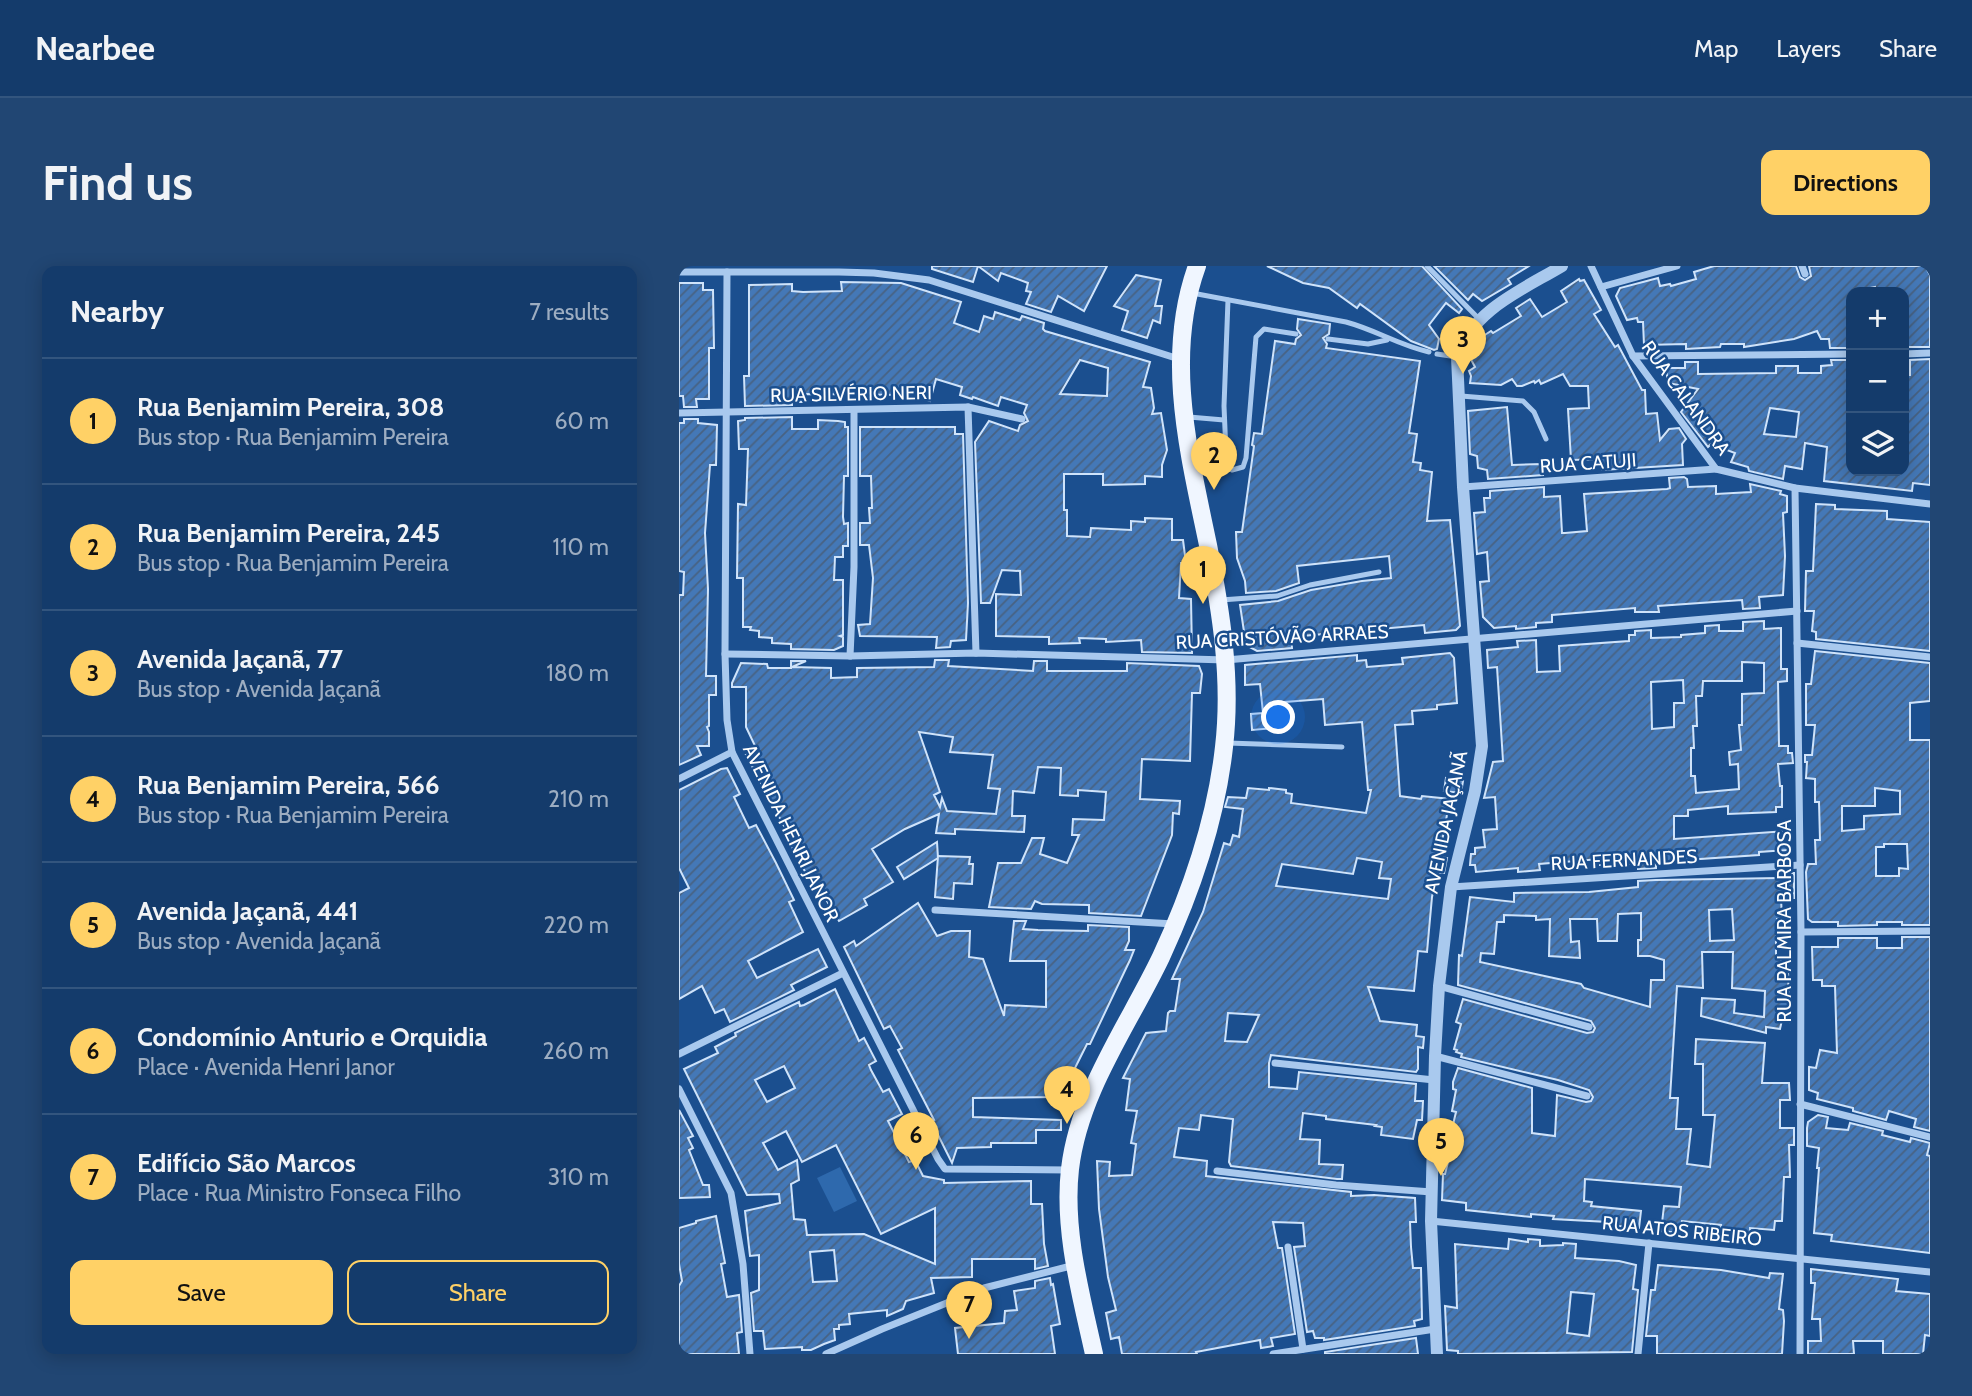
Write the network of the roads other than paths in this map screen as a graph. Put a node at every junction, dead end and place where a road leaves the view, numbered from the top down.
1 (1197, 266) edge
2 (1427, 266) edge
3 (1562, 266) edge
4 (1591, 266) edge
5 (1677, 266) edge
6 (839, 269) edge
7 (679, 272) edge
8 (727, 272) junction
9 (1601, 287) junction
10 (1189, 292) junction
11 (1228, 299) junction
12 (1479, 319) junction
13 (1296, 334) dead end
14 (1328, 339) dead end
15 (1388, 340) junction
16 (1429, 352) dead end
17 (1437, 354) dead end
18 (1846, 354) edge
19 (1909, 354) edge
20 (1930, 354) edge
21 (1633, 356) junction
22 (1457, 357) junction
23 (1180, 359) junction
24 (1458, 396) junction
25 (968, 407) junction
26 (854, 410) junction
27 (728, 412) junction
28 (679, 413) edge
29 (1184, 416) junction
30 (1022, 419) dead end
31 (1224, 420) junction
32 (1546, 439) dead end
33 (1716, 469) junction
34 (1462, 487) junction
35 (1795, 488) junction
36 (1930, 504) edge
37 (1380, 572) dead end
38 (1217, 601) junction
39 (1797, 611) junction
40 (1475, 640) junction
41 (1797, 643) junction
42 (976, 653) junction
43 (725, 654) junction
44 (850, 656) junction
45 (1930, 657) edge
46 (1226, 660) junction
47 (1225, 743) junction
48 (1342, 747) dead end
49 (732, 752) junction
50 (679, 779) edge
51 (1800, 865) junction
52 (1451, 887) junction
53 (935, 910) dead end
54 (1175, 924) junction
55 (1930, 931) edge
56 (1801, 932) junction
57 (843, 973) junction
58 (1439, 986) junction
59 (1589, 1027) dead end
60 (679, 1054) edge
61 (1435, 1056) junction
62 (1275, 1063) dead end
63 (1434, 1080) junction
64 (679, 1089) edge
65 (1587, 1096) dead end
66 (1800, 1104) junction
67 (1930, 1137) edge
68 (1070, 1170) junction
69 (1217, 1171) dead end
70 (1432, 1192) junction
71 (1431, 1221) junction
72 (1649, 1243) junction
73 (1288, 1247) dead end
74 (1800, 1259) junction
75 (1076, 1265) junction
76 (1930, 1272) edge
77 (1436, 1329) junction
78 (1303, 1349) junction
79 (750, 1354) edge
80 (826, 1354) edge
81 (1094, 1354) edge
82 (1273, 1354) edge
83 (1437, 1354) edge
84 (1638, 1354) edge
85 (1800, 1354) edge

1 - 10 main road
2 - 12 lane
3 - 12 street, AVENIDA JAÇANÃ
4 - 9 street, RUA CALANDRA
5 - 9 street
6 - 8 street
6 - 23 street
7 - 8 street
8 - 27 street, AVENIDA HENRI JANOR
9 - 21 street, RUA CALANDRA
10 - 11 lane
10 - 23 main road
11 - 15 lane
11 - 31 lane
12 - 22 street, AVENIDA JAÇANÃ
13 - 31 lane
14 - 15 lane
15 - 16 lane
17 - 22 lane
18 - 21 street
19 - 20 street
21 - 33 street, RUA CALANDRA
22 - 24 street, AVENIDA JAÇANÃ
23 - 29 main road
24 - 32 lane
24 - 34 street, AVENIDA JAÇANÃ
25 - 26 street, RUA SILVÉRIO NERI
25 - 30 street, RUA SILVÉRIO NERI
25 - 42 street
26 - 27 street, RUA SILVÉRIO NERI
26 - 44 street
27 - 28 street, RUA SILVÉRIO NERI
27 - 43 street, AVENIDA HENRI JANOR
29 - 31 lane
29 - 38 main road
33 - 34 street, RUA CATUJI
33 - 35 street, RUA CALANDRA
34 - 40 street, AVENIDA JAÇANÃ
35 - 36 street, RUA CALANDRA
35 - 39 street, RUA PALMIRA BARBOSA
37 - 38 lane
38 - 46 main road
39 - 40 street, RUA CRISTÓVÃO ARRAES
39 - 41 street, RUA PALMIRA BARBOSA
40 - 46 street, RUA CRISTÓVÃO ARRAES
40 - 52 street, AVENIDA JAÇANÃ
41 - 45 street
41 - 51 street, RUA PALMIRA BARBOSA
42 - 44 street, RUA CRISTÓVÃO ARRAES
42 - 46 street, RUA CRISTÓVÃO ARRAES
43 - 44 street, RUA CRISTÓVÃO ARRAES
43 - 49 street, AVENIDA HENRI JANOR
46 - 47 main road
47 - 48 lane
47 - 54 main road
49 - 50 street
49 - 57 street, AVENIDA HENRI JANOR
51 - 52 street, RUA FERNANDES
51 - 56 street, RUA PALMIRA BARBOSA
52 - 58 street, AVENIDA JAÇANÃ
53 - 54 street
54 - 68 main road
55 - 56 street
56 - 66 street, RUA PALMIRA BARBOSA
57 - 60 street
57 - 68 street, AVENIDA HENRI JANOR
58 - 59 street
58 - 61 street, AVENIDA JAÇANÃ
61 - 63 street, AVENIDA JAÇANÃ
61 - 65 street
62 - 63 street
63 - 70 street, AVENIDA JAÇANÃ
64 - 79 street
66 - 67 street
66 - 74 street, RUA PALMIRA BARBOSA
68 - 75 main road
69 - 70 street
70 - 71 street, AVENIDA JAÇANÃ
71 - 72 street, RUA ATOS RIBEIRO
71 - 77 street, AVENIDA JAÇANÃ
72 - 74 street, RUA ATOS RIBEIRO
72 - 84 street
73 - 78 street
74 - 76 street, RUA ATOS RIBEIRO
74 - 85 street, RUA PALMIRA BARBOSA
75 - 80 street
75 - 81 main road
77 - 78 street
77 - 83 street, AVENIDA JAÇANÃ
78 - 82 street

